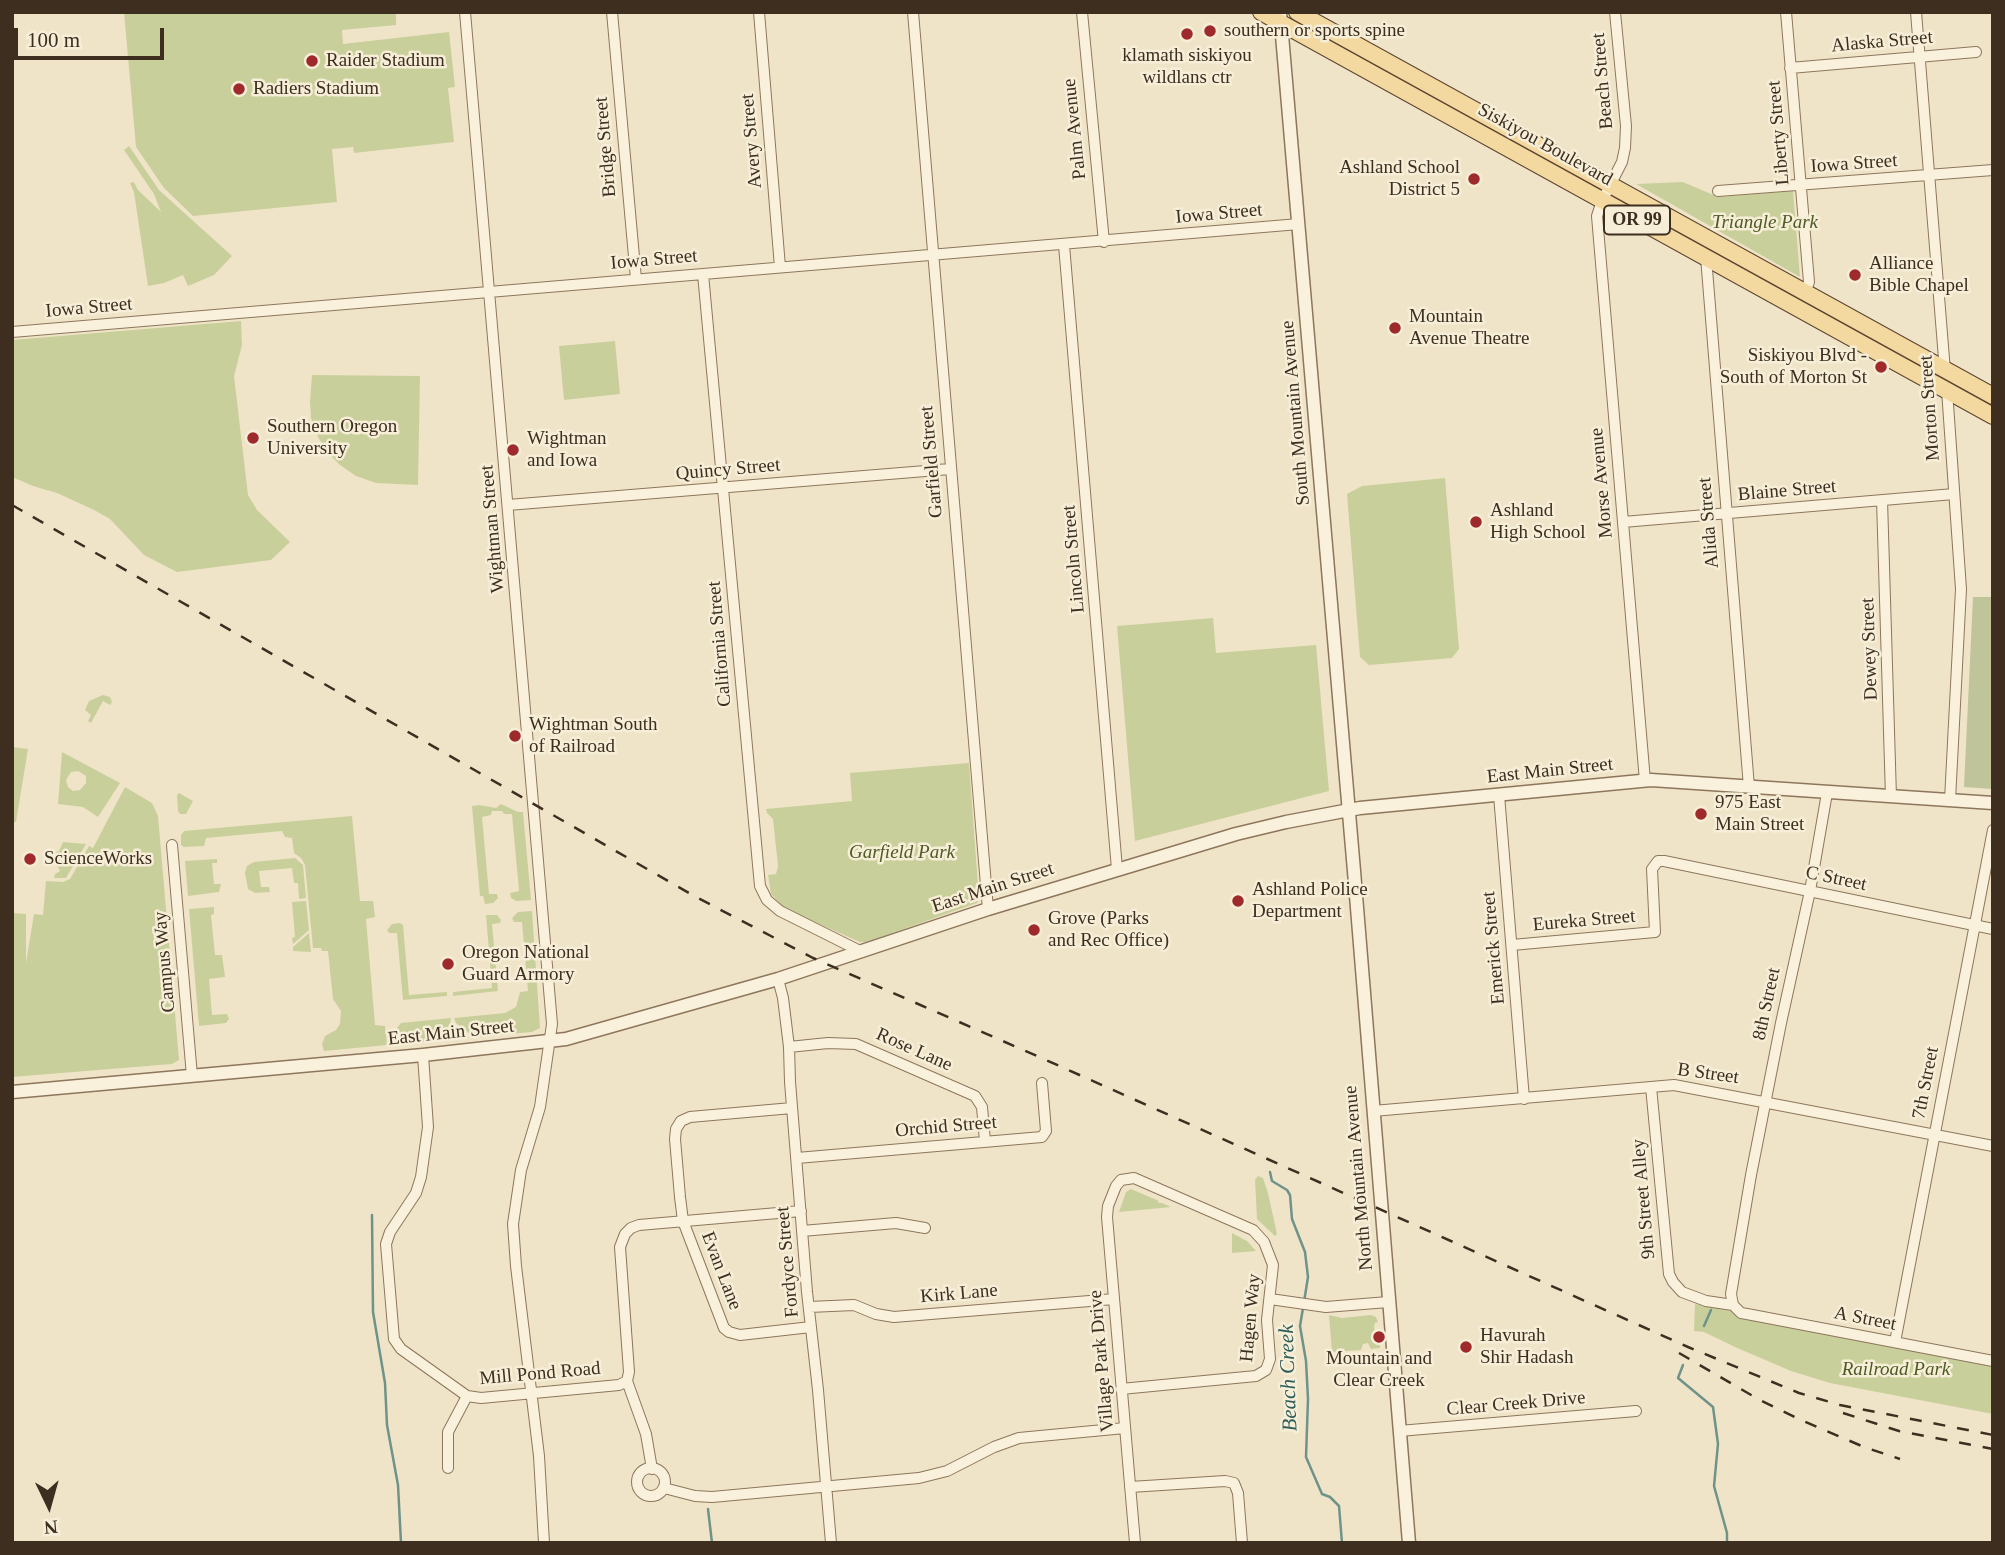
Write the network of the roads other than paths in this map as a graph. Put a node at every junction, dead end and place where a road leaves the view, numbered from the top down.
1 (465, 12) edge
2 (612, 12) edge
3 (759, 12) edge
4 (913, 12) edge
5 (1082, 12) edge
6 (1261, 12) edge
7 (1297, 12) edge
8 (1615, 12) edge
9 (1786, 12) edge
10 (1916, 12) edge
11 (1281, 18) edge
12 (1976, 51) dead end
13 (1920, 56) junction
14 (1790, 68) junction
15 (1993, 170) edge
16 (1930, 175) junction
17 (1801, 185) junction
18 (1610, 186) junction
19 (1718, 191) dead end
20 (1602, 201) junction
21 (1298, 224) junction
22 (1104, 242) junction
23 (1064, 245) junction
24 (933, 256) junction
25 (1706, 257) junction
26 (780, 267) junction
27 (703, 274) junction
28 (636, 279) junction
29 (489, 292) junction
30 (1805, 293) junction
31 (12, 332) edge
32 (1945, 370) junction
33 (1947, 390) junction
34 (1993, 396) edge
35 (1993, 416) edge
36 (950, 469) junction
37 (723, 488) junction
38 (1954, 494) junction
39 (1882, 500) junction
40 (508, 505) junction
41 (1726, 513) junction
42 (1623, 522) junction
43 (1646, 781) junction
44 (1749, 787) junction
45 (1827, 793) junction
46 (1499, 795) junction
47 (1891, 797) junction
48 (1950, 800) junction
49 (1993, 803) edge
50 (1349, 810) junction
51 (1993, 830) edge
52 (172, 845) dead end
53 (1672, 863) joint
54 (1117, 869) junction
55 (1810, 891) junction
56 (988, 909) junction
57 (1974, 926) junction
58 (1993, 929) edge
59 (1512, 945) junction
60 (862, 952) junction
61 (779, 979) junction
62 (548, 1043) junction
63 (789, 1047) junction
64 (423, 1055) junction
65 (192, 1076) junction
66 (1042, 1083) dead end
67 (1651, 1087) junction
68 (12, 1092) edge
69 (1524, 1099) junction
70 (1766, 1101) junction
71 (792, 1108) junction
72 (1373, 1111) junction
73 (1934, 1135) junction
74 (985, 1142) junction
75 (1993, 1146) edge
76 (797, 1158) junction
77 (1121, 1180) joint
78 (800, 1211) junction
79 (683, 1221) junction
80 (925, 1227) dead end
81 (802, 1231) junction
82 (1114, 1299) junction
83 (1270, 1299) junction
84 (1388, 1302) junction
85 (1732, 1306) junction
86 (809, 1307) junction
87 (811, 1327) junction
88 (1895, 1342) junction
89 (1993, 1361) edge
90 (627, 1381) junction
91 (1121, 1388) junction
92 (531, 1392) junction
93 (467, 1396) junction
94 (1636, 1412) dead end
95 (1125, 1428) junction
96 (1399, 1431) junction
97 (448, 1468) dead end
98 (652, 1469) junction
99 (826, 1486) junction
100 (1130, 1487) junction
101 (664, 1488) junction
102 (544, 1543) edge
103 (831, 1543) edge
104 (1135, 1543) edge
105 (1242, 1543) edge
106 (1409, 1543) edge

1 - 29 street, Wightman Street
2 - 28 street, Bridge Street
3 - 26 street, Avery Street
4 - 24 street, Garfield Street
5 - 22 street, Palm Avenue
6 - 11 main road, Siskiyou Boulevard / OR 99
7 - 18 main road, Siskiyou Boulevard / OR 99
8 - 18 street, Beach Street
9 - 14 street, Liberty Street
10 - 13 street, Morton Street
11 - 20 main road, Siskiyou Boulevard / OR 99
11 - 21 street, South Mountain Avenue
12 - 13 street, Alaska Street
13 - 14 street, Alaska Street
13 - 16 street, Morton Street
14 - 17 street, Liberty Street
15 - 16 street, Iowa Street
16 - 17 street, Iowa Street
16 - 32 street, Morton Street
17 - 19 street, Iowa Street
17 - 30 street, Liberty Street
18 - 20 street, Morse Avenue
18 - 30 main road, Siskiyou Boulevard / OR 99
20 - 25 main road, Siskiyou Boulevard / OR 99
20 - 42 street, Morse Avenue
21 - 22 street, Iowa Street
21 - 50 street, South Mountain Avenue
22 - 23 street, Iowa Street
23 - 24 street, Iowa Street
23 - 54 street, Lincoln Street
24 - 26 street, Iowa Street
24 - 36 street, Garfield Street
25 - 33 main road, Siskiyou Boulevard / OR 99
25 - 41 street, Alida Street
26 - 27 street, Iowa Street
27 - 28 street, Iowa Street
27 - 37 street, California Street
28 - 29 street, Iowa Street
29 - 31 street, Iowa Street
29 - 40 street, Wightman Street
30 - 32 main road, Siskiyou Boulevard / OR 99
32 - 33 street, Morton Street
32 - 34 main road, Siskiyou Boulevard / OR 99
33 - 35 main road, Siskiyou Boulevard / OR 99
33 - 38 street, Morton Street
36 - 37 street, Quincy Street
36 - 56 street, Garfield Street
37 - 40 street, Quincy Street
37 - 60 street, California Street
38 - 39 street, Blaine Street
38 - 48 street, Morton Street
39 - 41 street, Blaine Street
39 - 47 street, Dewey Street
40 - 62 street, Wightman Street
41 - 42 street, Blaine Street
41 - 44 street, Alida Street
42 - 43 street, Morse Avenue
43 - 44 street, East Main Street
43 - 46 street, East Main Street
44 - 45 street, East Main Street
45 - 47 street, East Main Street
45 - 55 street, 8th Street
46 - 50 street, East Main Street
46 - 59 street, Emerick Street
47 - 48 street, East Main Street
48 - 49 street, East Main Street
50 - 54 street, East Main Street
50 - 72 street, North Mountain Avenue
51 - 57 street, 7th Street
52 - 65 street, Campus Way
53 - 55 street, C Street
53 - 59 street, Eureka Street
54 - 56 street, East Main Street
55 - 57 street, C Street
55 - 70 street, 8th Street
56 - 60 street, East Main Street
57 - 58 street, C Street
57 - 73 street, 7th Street
59 - 69 street, Emerick Street
60 - 61 street, East Main Street
61 - 62 street, East Main Street
61 - 63 street, Fordyce Street
62 - 64 street, East Main Street
62 - 92 street, Wightman Street
63 - 71 street, Fordyce Street
63 - 74 street, Rose Lane
64 - 65 street, East Main Street
64 - 93 street, Mill Pond Road
65 - 68 street, East Main Street
66 - 74 street, Orchid Street
67 - 69 street, B Street
67 - 70 street, B Street
67 - 85 street, 9th Street Alley
69 - 72 street, B Street
70 - 73 street, B Street
70 - 85 street, 8th Street
71 - 76 street, Fordyce Street
71 - 79 street, Evan Lane
72 - 84 street, North Mountain Avenue
73 - 75 street, B Street
73 - 88 street, 7th Street
74 - 76 street, Orchid Street
76 - 78 street, Fordyce Street
77 - 82 street, Village Park Drive
77 - 83 street, Hagen Way
78 - 79 street, Mill Pond Road
78 - 81 street, Fordyce Street
79 - 87 street, Evan Lane
79 - 90 street, Mill Pond Road
80 - 81 street
81 - 86 street, Fordyce Street
82 - 86 street, Kirk Lane
82 - 91 street, Village Park Drive
83 - 84 street
83 - 91 street, Hagen Way
84 - 96 street, North Mountain Avenue
85 - 88 street, A Street
86 - 87 street, Fordyce Street
87 - 99 street, Fordyce Street
88 - 89 street, A Street
90 - 92 street, Mill Pond Road
90 - 98 street
91 - 95 street, Village Park Drive
92 - 93 street, Mill Pond Road
92 - 102 street, Wightman Street
93 - 97 street
94 - 96 street, Clear Creek Drive
95 - 99 street
95 - 100 street, Village Park Drive
96 - 106 street, North Mountain Avenue
98 - 101 street
98 - 101 street
99 - 101 street
99 - 103 street, Fordyce Street
100 - 104 street, Village Park Drive
100 - 105 street

